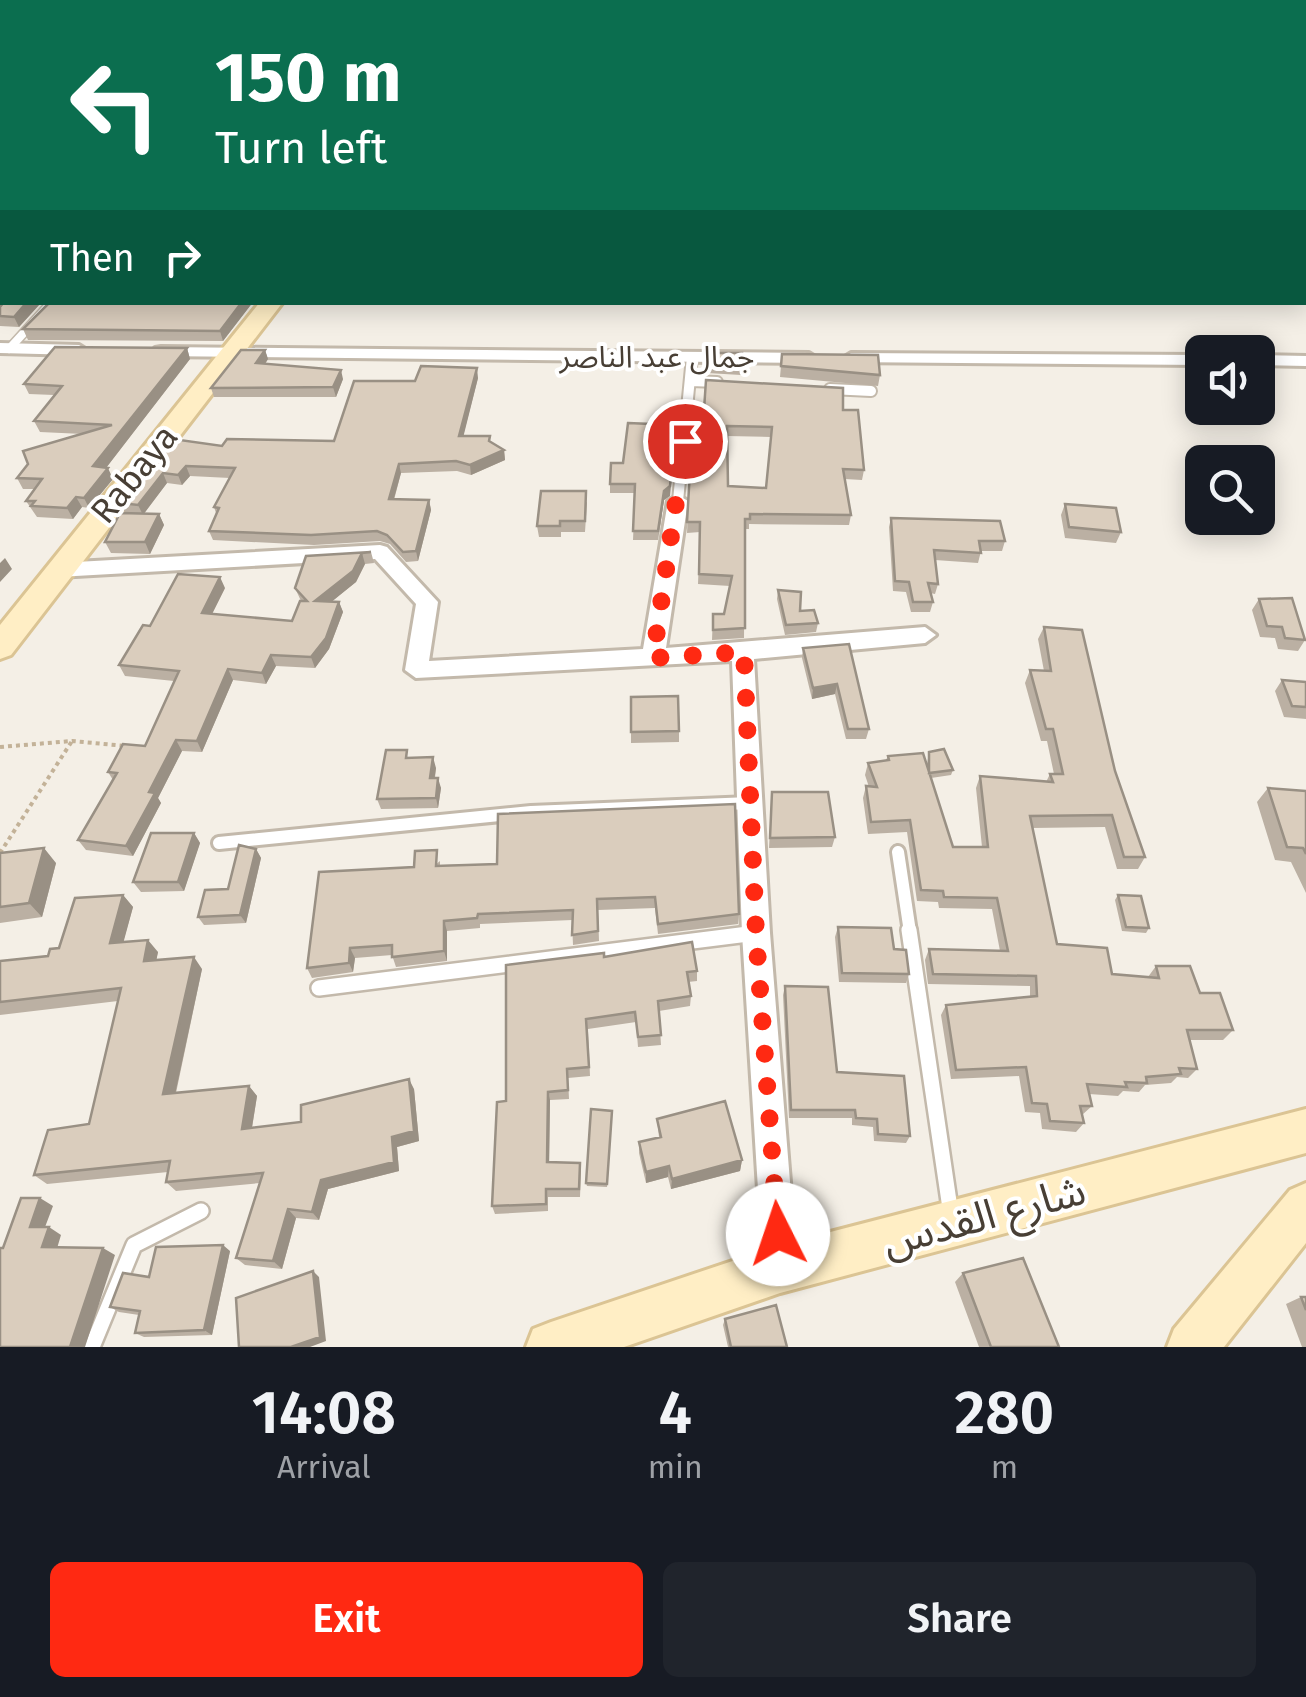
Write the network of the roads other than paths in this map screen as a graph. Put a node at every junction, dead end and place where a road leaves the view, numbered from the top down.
1 (49, 305) edge
2 (270, 305) edge
3 (5, 348) edge
4 (102, 351) edge
5 (138, 351) edge
6 (231, 353) junction
7 (692, 357) junction
8 (1185, 360) edge
9 (1275, 360) edge
10 (1306, 361) edge
11 (692, 381) junction
12 (731, 383) edge
13 (811, 388) edge
14 (871, 391) dead end
15 (678, 502) joint
16 (58, 570) junction
17 (925, 635) dead end
18 (0, 647) edge
19 (744, 652) junction
20 (653, 658) junction
21 (750, 802) junction
22 (219, 843) dead end
23 (898, 852) dead end
24 (756, 934) junction
25 (319, 988) dead end
26 (1306, 1131) edge
27 (1306, 1206) edge
28 (200, 1211) dead end
29 (952, 1224) junction
30 (780, 1270) junction
31 (92, 1347) edge
32 (551, 1347) edge
33 (1192, 1347) edge

1 - 3 lane
2 - 6 street, Rabaya
3 - 4 street
5 - 6 street, جمال عبد الناصر
6 - 7 street, جمال عبد الناصر
6 - 16 street, Rabaya
7 - 8 street, جمال عبد الناصر
7 - 11 lane
9 - 10 street
11 - 12 lane
11 - 15 lane
13 - 14 lane
15 - 20 street
16 - 18 street, Rabaya
16 - 20 street
17 - 19 street
19 - 20 street
19 - 21 street
21 - 22 lane
21 - 24 street
23 - 29 lane
24 - 25 lane
24 - 30 street
26 - 29 street, شارع القدس
27 - 33 street
28 - 31 lane
29 - 30 street, شارع القدس
30 - 32 street, شارع القدس

